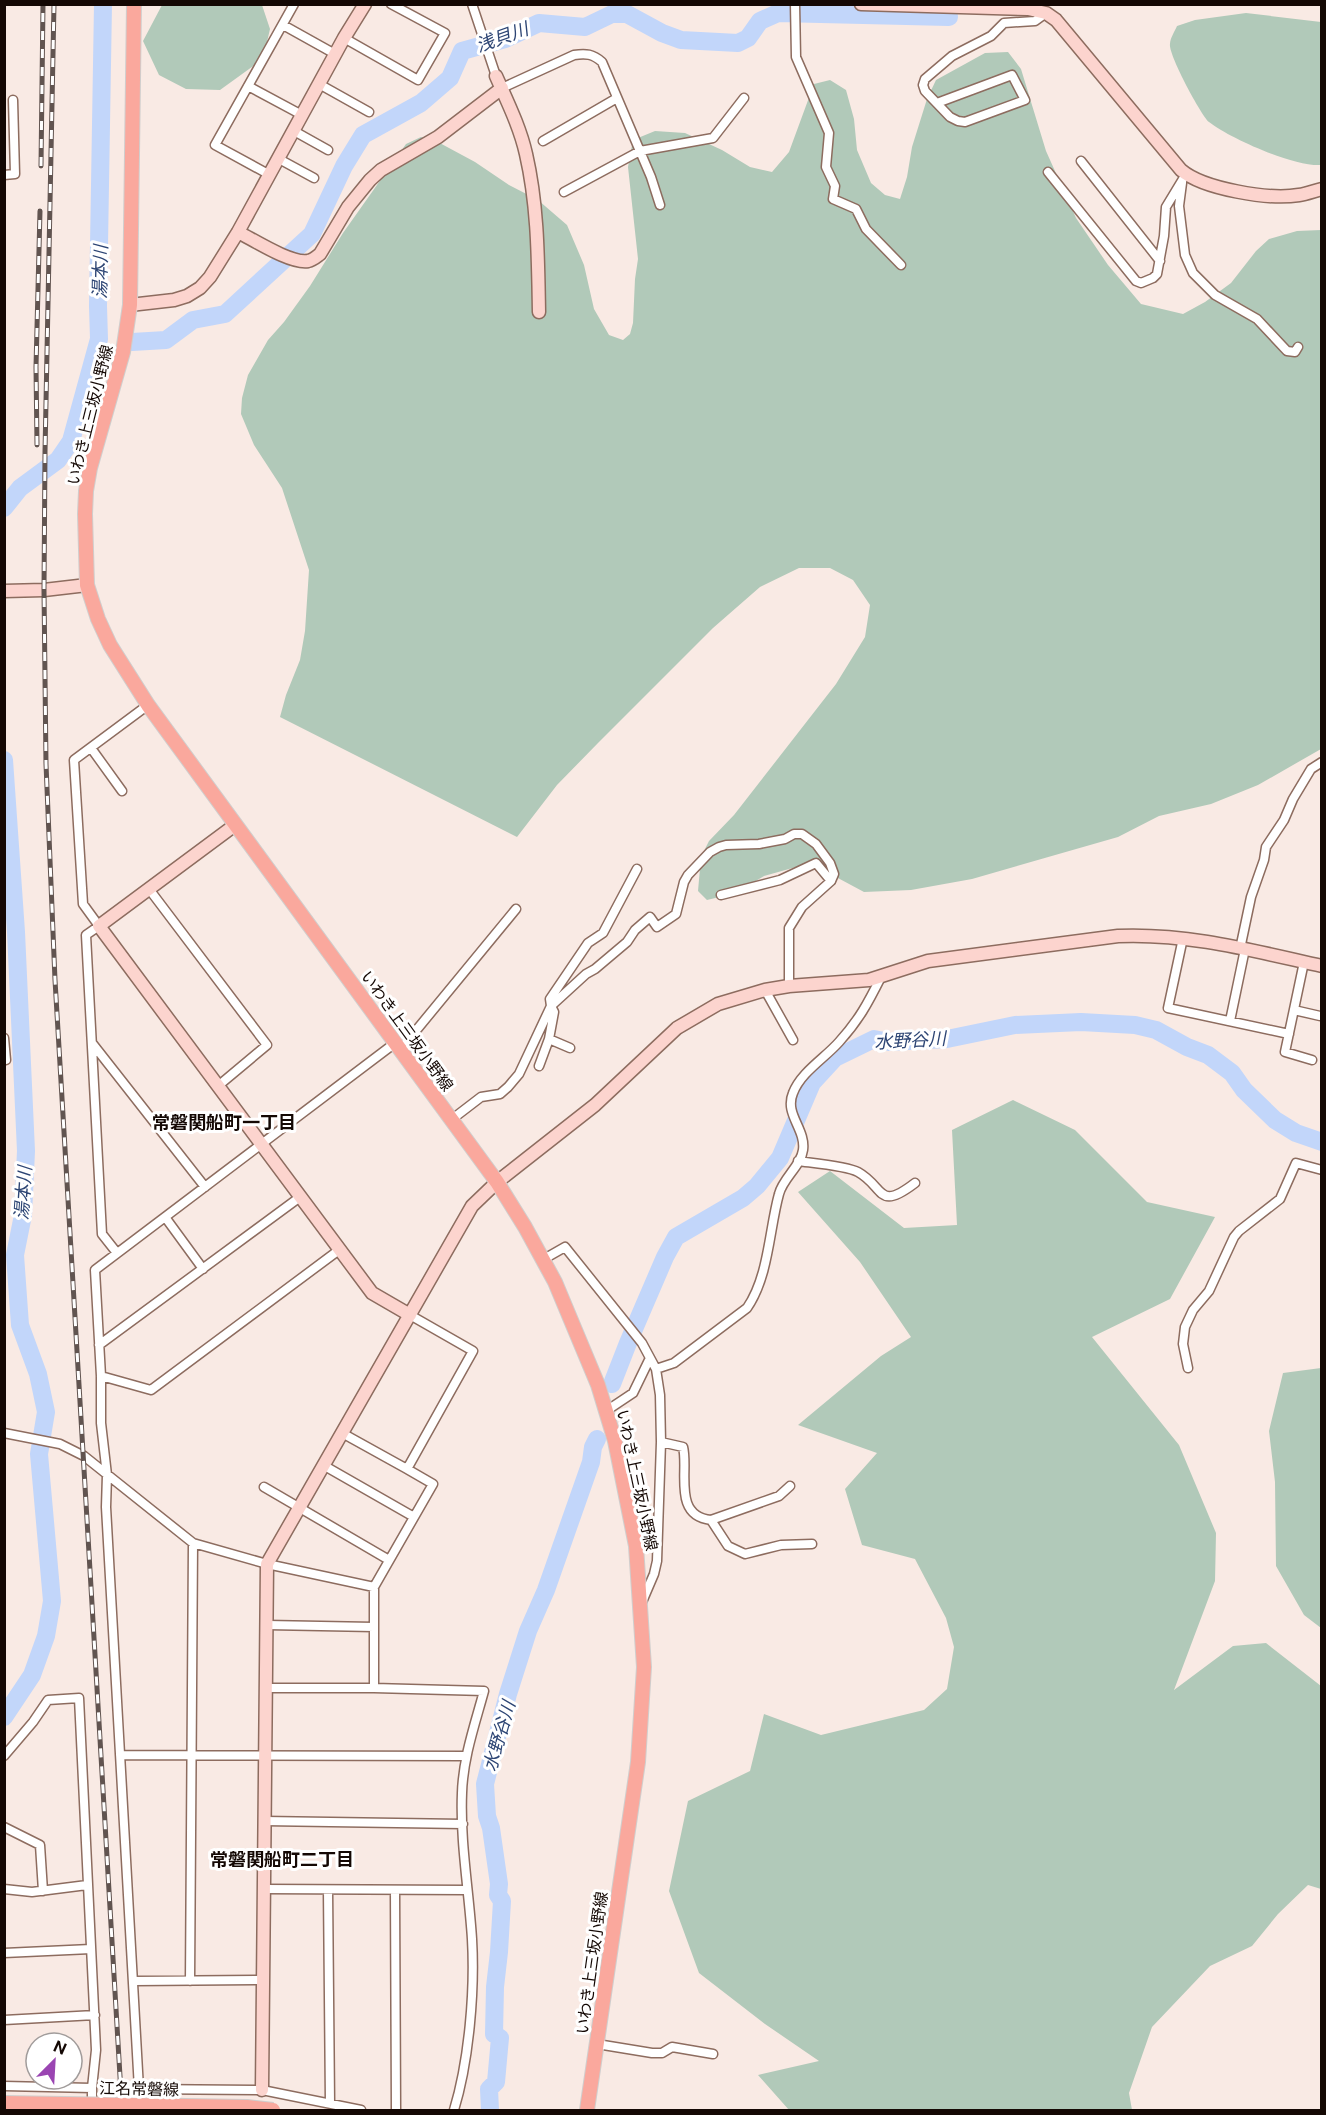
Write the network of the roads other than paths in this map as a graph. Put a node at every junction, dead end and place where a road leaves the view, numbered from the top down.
1 (134, 4) edge
2 (294, 4) edge
3 (365, 4) edge
4 (392, 4) edge
5 (472, 4) edge
6 (861, 4) edge
7 (967, 6) edge
8 (795, 11) edge
9 (1046, 13) junction
10 (283, 25) junction
11 (344, 38) junction
12 (335, 54) junction
13 (496, 76) joint
14 (319, 84) junction
15 (248, 86) junction
16 (502, 88) junction
17 (617, 98) junction
18 (744, 98) dead end
19 (13, 100) dead end
20 (937, 103) junction
21 (369, 112) dead end
22 (302, 115) junction
23 (294, 131) junction
24 (543, 141) dead end
25 (328, 150) dead end
26 (640, 151) junction
27 (279, 159) junction
28 (1081, 161) dead end
29 (1048, 172) dead end
30 (4, 175) edge
31 (270, 175) junction
32 (1184, 177) junction
33 (314, 178) dead end
34 (1322, 189) edge
35 (564, 192) dead end
36 (660, 205) dead end
37 (238, 232) junction
38 (1160, 261) junction
39 (901, 265) dead end
40 (130, 305) junction
41 (539, 312) dead end
42 (1298, 347) dead end
43 (87, 585) junction
44 (4, 591) edge
45 (148, 705) junction
46 (91, 748) junction
47 (1322, 762) edge
48 (122, 791) dead end
49 (235, 825) junction
50 (637, 869) dead end
51 (831, 882) junction
52 (149, 889) junction
53 (721, 895) dead end
54 (516, 909) dead end
55 (99, 926) junction
56 (1183, 938) junction
57 (1242, 949) junction
58 (1304, 962) junction
59 (1322, 966) edge
60 (881, 977) junction
61 (789, 986) junction
62 (765, 990) junction
63 (551, 1005) junction
64 (1294, 1010) junction
65 (1320, 1016) dead end
66 (1230, 1021) junction
67 (1289, 1034) junction
68 (4, 1038) edge
69 (549, 1039) junction
70 (793, 1040) dead end
71 (92, 1042) junction
72 (398, 1047) junction
73 (570, 1048) dead end
74 (6, 1060) dead end
75 (1312, 1060) dead end
76 (538, 1066) dead end
77 (218, 1086) junction
78 (451, 1120) junction
79 (261, 1144) junction
80 (798, 1161) junction
81 (1322, 1170) edge
82 (497, 1182) junction
83 (915, 1183) dead end
84 (205, 1187) junction
85 (300, 1197) junction
86 (165, 1217) junction
87 (339, 1250) junction
88 (117, 1253) junction
89 (543, 1259) junction
90 (203, 1269) junction
91 (410, 1315) junction
92 (99, 1346) junction
93 (650, 1358) junction
94 (1188, 1368) dead end
95 (656, 1369) junction
96 (102, 1376) junction
97 (606, 1411) junction
98 (4, 1433) edge
99 (342, 1433) junction
100 (661, 1442) junction
101 (323, 1465) junction
102 (406, 1469) junction
103 (107, 1475) junction
104 (790, 1486) dead end
105 (264, 1487) dead end
106 (299, 1508) junction
107 (414, 1517) junction
108 (711, 1520) junction
109 (193, 1543) junction
110 (812, 1544) dead end
111 (389, 1560) junction
112 (267, 1564) junction
113 (374, 1587) junction
114 (641, 1605) junction
115 (267, 1625) junction
116 (374, 1627) junction
117 (266, 1688) junction
118 (374, 1688) junction
119 (120, 1755) junction
120 (191, 1755) junction
121 (265, 1755) junction
122 (4, 1756) edge
123 (466, 1756) junction
124 (264, 1821) junction
125 (463, 1824) junction
126 (4, 1827) edge
127 (87, 1885) junction
128 (4, 1889) edge
129 (264, 1889) junction
130 (328, 1890) junction
131 (395, 1890) junction
132 (467, 1890) junction
133 (43, 1891) junction
134 (91, 1949) junction
135 (4, 1953) edge
136 (263, 1980) junction
137 (134, 1981) junction
138 (190, 1981) junction
139 (95, 2015) junction
140 (4, 2020) edge
141 (597, 2044) junction
142 (713, 2054) dead end
143 (4, 2086) edge
144 (92, 2088) junction
145 (262, 2090) junction
146 (4, 2103) edge
147 (330, 2103) junction
148 (92, 2110) edge
149 (273, 2110) edge
150 (361, 2110) edge
151 (396, 2110) edge
152 (454, 2110) edge
153 (587, 2110) edge

1 - 40 main road, いわき上三坂小野線
2 - 10 street
3 - 11 street
4 - 11 street
5 - 13 street
6 - 7 street
7 - 9 street
8 - 39 street
9 - 20 street
9 - 32 street
10 - 12 street
10 - 15 street
11 - 12 street
12 - 14 street
13 - 16 street
14 - 21 street
14 - 22 street
15 - 22 street
15 - 31 street
16 - 17 street
16 - 37 street
16 - 41 street
17 - 24 street
17 - 26 street
18 - 26 street
19 - 30 street
20 - 20 street
22 - 23 street
23 - 25 street
23 - 27 street
26 - 35 street
26 - 36 street
27 - 31 street
27 - 33 street
28 - 38 street
29 - 38 street
31 - 37 street
32 - 34 street
32 - 38 street
32 - 42 street
37 - 40 street
40 - 43 main road, いわき上三坂小野線
43 - 44 street
43 - 45 main road, いわき上三坂小野線
45 - 46 street
45 - 49 main road, いわき上三坂小野線
46 - 48 street
46 - 55 street
47 - 57 street
49 - 52 street
49 - 72 main road, いわき上三坂小野線
50 - 63 street
51 - 53 street
51 - 61 street
51 - 63 street
52 - 55 street
52 - 77 street
54 - 72 street
55 - 71 street
55 - 77 street
56 - 57 street
56 - 60 street
56 - 66 street
57 - 58 street
57 - 66 street
58 - 59 street
58 - 64 street
60 - 61 street
60 - 80 street
61 - 62 street
62 - 70 street
62 - 82 street
63 - 69 street
63 - 78 street
64 - 65 street
64 - 67 street
66 - 67 street
67 - 75 street
68 - 74 street
69 - 73 street
69 - 76 street
71 - 84 street
71 - 88 street
72 - 78 main road, いわき上三坂小野線
72 - 79 street
77 - 79 street
78 - 82 main road, いわき上三坂小野線
79 - 84 street
79 - 85 street
80 - 83 street
80 - 95 street
81 - 94 street
82 - 89 main road, いわき上三坂小野線
82 - 91 street
84 - 86 street
85 - 87 street
85 - 90 street
86 - 88 street
86 - 90 street
87 - 91 street
87 - 96 street
88 - 92 street
89 - 93 street
89 - 97 main road, いわき上三坂小野線
90 - 92 street
91 - 99 street
91 - 102 street
92 - 96 street
93 - 95 street
93 - 97 street
95 - 100 street
96 - 103 street
97 - 114 main road, いわき上三坂小野線
98 - 103 street
99 - 101 street
99 - 102 street
100 - 108 street
100 - 114 street
101 - 106 street
101 - 107 street
102 - 107 street
103 - 109 street
103 - 119 street
104 - 108 street
105 - 106 street
106 - 111 street
106 - 112 street
107 - 111 street
108 - 110 street
109 - 112 street
109 - 120 street
111 - 113 street
112 - 113 street
112 - 115 street
113 - 116 street
114 - 141 main road, いわき上三坂小野線
115 - 116 street
115 - 117 street
116 - 118 street
117 - 118 street
117 - 121 street
118 - 123 street
119 - 120 street
119 - 137 street
120 - 121 street
120 - 138 street
121 - 123 street
121 - 124 street
122 - 127 street
123 - 125 street
124 - 125 street
124 - 129 street
125 - 132 street
126 - 133 street
127 - 133 street
127 - 134 street
128 - 133 street
129 - 130 street
129 - 136 street
130 - 131 street
130 - 147 street
131 - 132 street
131 - 151 street
132 - 152 street
134 - 135 street
134 - 139 street
136 - 138 street
136 - 145 street
137 - 138 street
137 - 145 street
139 - 140 street
139 - 144 street
141 - 142 street
141 - 153 main road, いわき上三坂小野線
143 - 144 street
144 - 148 street
145 - 147 street
146 - 149 main road, 江名常磐線, bridge
147 - 150 street

